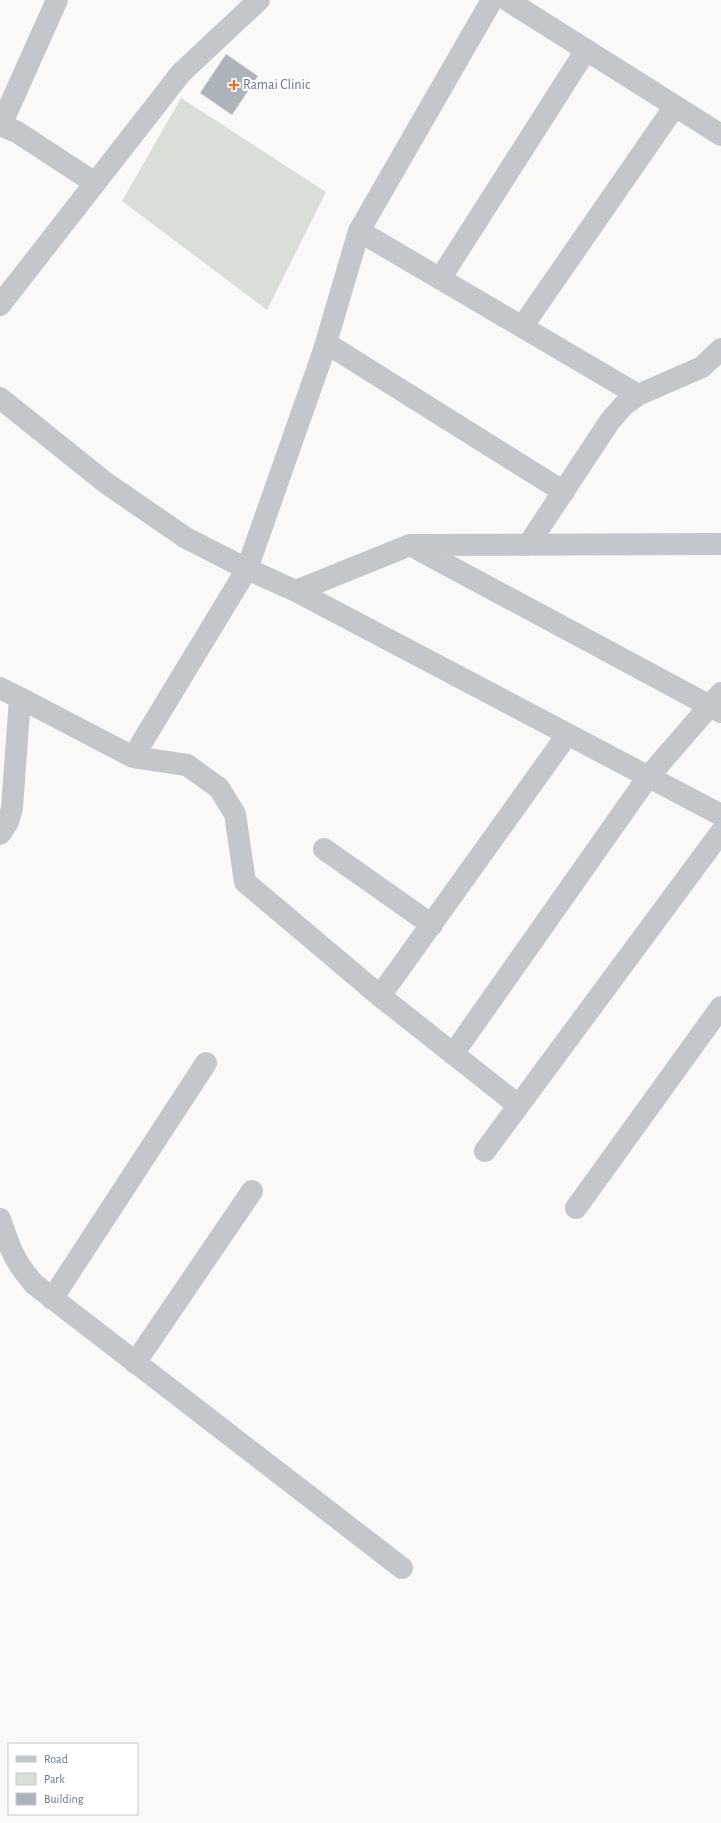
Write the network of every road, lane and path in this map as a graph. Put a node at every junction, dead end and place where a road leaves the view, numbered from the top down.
1 (57, 0) edge
2 (260, 0) edge
3 (492, 0) edge
4 (507, 0) edge
5 (586, 50) junction
6 (675, 106) junction
7 (1, 125) edge
8 (721, 136) edge
9 (95, 183) junction
10 (359, 231) junction
11 (440, 279) junction
12 (0, 305) edge
13 (522, 327) junction
14 (326, 343) junction
15 (721, 349) edge
16 (638, 394) junction
17 (0, 398) edge
18 (564, 492) junction
19 (721, 544) edge
20 (410, 545) junction
21 (528, 545) junction
22 (247, 569) junction
23 (296, 591) junction
24 (0, 688) edge
25 (20, 698) junction
26 (717, 704) edge
27 (567, 735) junction
28 (133, 757) junction
29 (648, 777) junction
30 (721, 815) edge
31 (721, 832) edge
32 (0, 834) edge
33 (324, 849) dead end
34 (432, 925) junction
35 (380, 996) junction
36 (721, 1007) edge
37 (453, 1054) junction
38 (206, 1063) dead end
39 (518, 1105) junction
40 (485, 1151) dead end
41 (252, 1191) dead end
42 (576, 1208) dead end
43 (0, 1219) edge
44 (52, 1299) junction
45 (135, 1363) junction
46 (402, 1568) dead end

1 - 7 street
2 - 9 street
3 - 10 street
4 - 5 street
5 - 6 street
5 - 11 street
6 - 8 street
6 - 13 street
7 - 9 street
9 - 12 street
10 - 11 street
10 - 14 street
11 - 13 street
13 - 16 street
14 - 18 street
14 - 22 street
15 - 16 street
16 - 18 street
17 - 22 street
18 - 21 street
19 - 21 street
20 - 21 street
20 - 23 street
20 - 26 street
22 - 23 street
22 - 28 street
23 - 27 street
24 - 25 street
25 - 28 street
25 - 32 street
26 - 29 street
27 - 29 street
27 - 34 street
28 - 35 street
29 - 30 street
29 - 37 street
31 - 39 street
33 - 34 street
34 - 35 street
35 - 37 street
36 - 42 street
37 - 39 street
38 - 44 street
39 - 40 street
41 - 45 street
43 - 44 street
44 - 45 street
45 - 46 street

